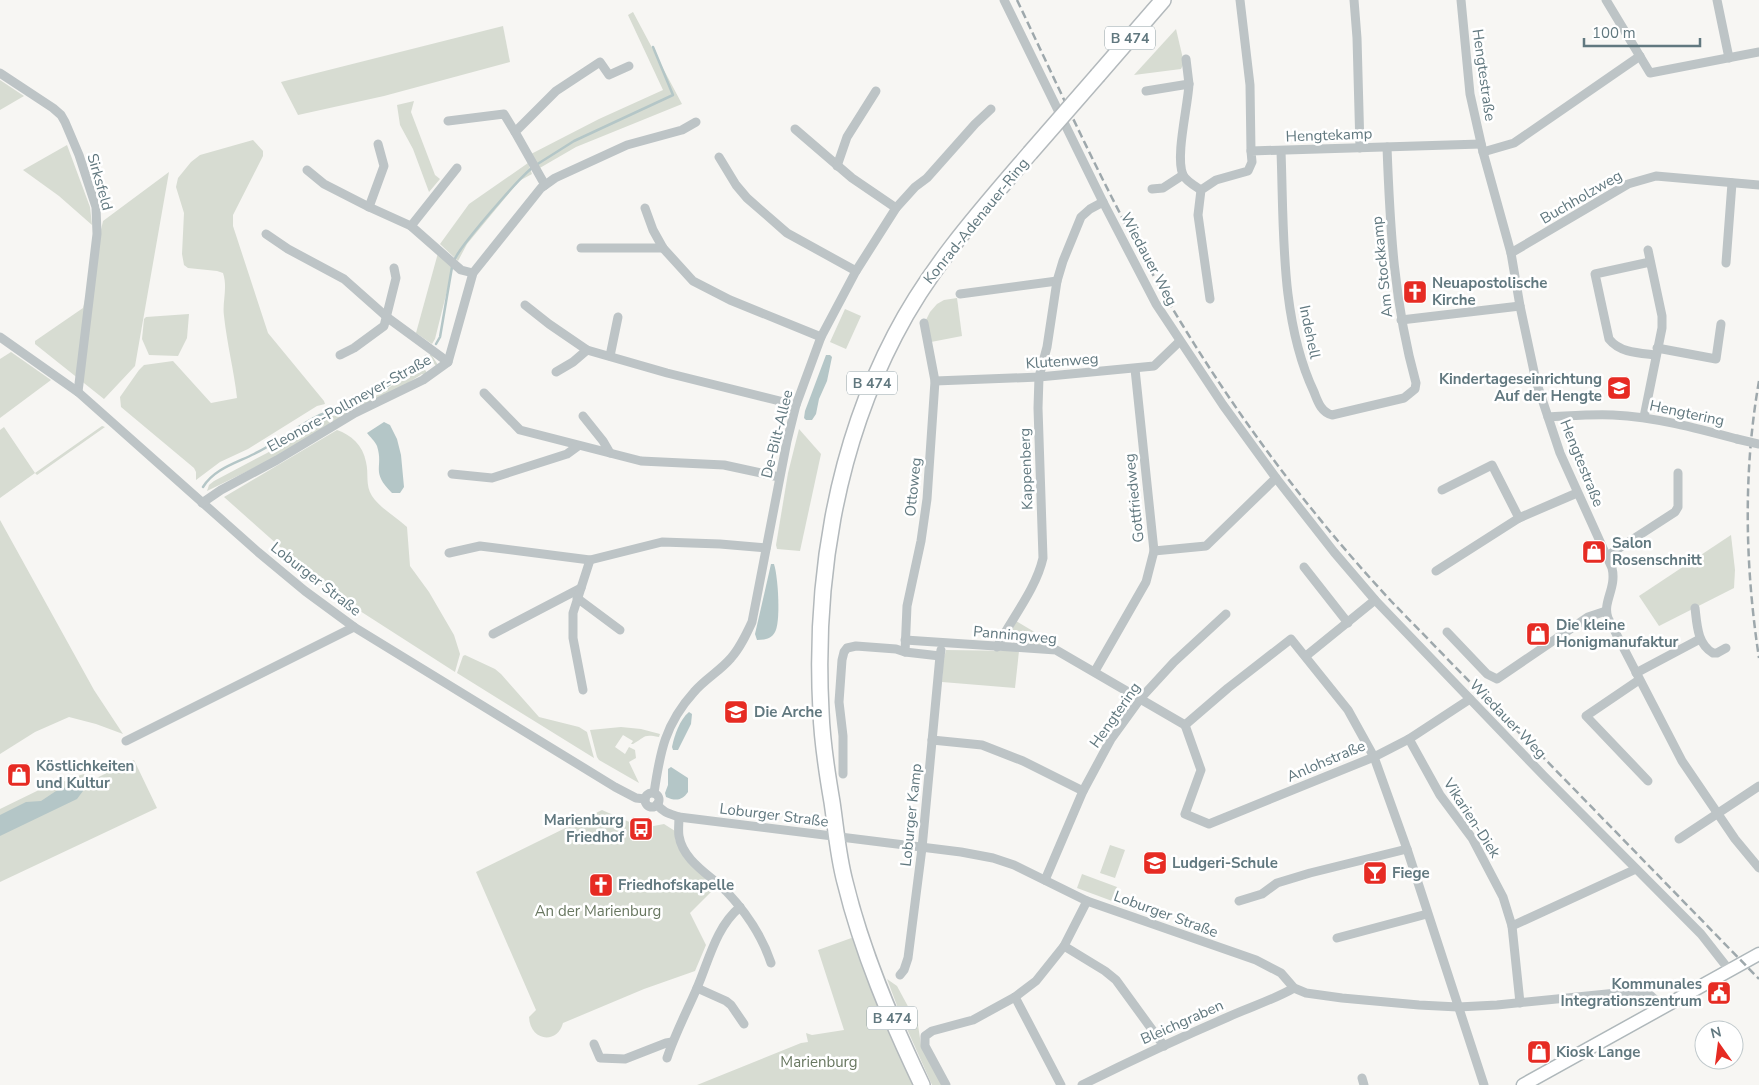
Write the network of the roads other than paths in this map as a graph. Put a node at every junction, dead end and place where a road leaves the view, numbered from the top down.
1 (1004, 0) edge
2 (1162, 0) edge
3 (1240, 0) edge
4 (1354, 0) edge
5 (1461, 0) edge
6 (1606, 0) edge
7 (1717, 0) edge
8 (1759, 52) edge
9 (1640, 56) junction
10 (1729, 58) junction
11 (1186, 59) dead end
12 (629, 66) dead end
13 (0, 73) edge
14 (1189, 84) junction
15 (876, 91) dead end
16 (1146, 91) dead end
17 (991, 109) dead end
18 (448, 121) dead end
19 (696, 122) dead end
20 (795, 129) dead end
21 (515, 132) junction
22 (378, 144) dead end
23 (1387, 147) junction
24 (1360, 148) junction
25 (1482, 148) junction
26 (1252, 151) junction
27 (1280, 151) junction
28 (719, 157) dead end
29 (837, 166) junction
30 (457, 168) dead end
31 (307, 170) dead end
32 (1183, 175) junction
33 (1732, 183) junction
34 (545, 185) junction
35 (1759, 185) edge
36 (1152, 189) dead end
37 (1201, 190) junction
38 (1103, 202) junction
39 (369, 207) junction
40 (646, 208) dead end
41 (896, 208) junction
42 (411, 226) junction
43 (266, 234) dead end
44 (581, 248) dead end
45 (663, 248) junction
46 (1648, 250) dead end
47 (1511, 253) junction
48 (1650, 262) junction
49 (1726, 263) dead end
50 (394, 268) dead end
51 (856, 272) junction
52 (473, 273) junction
53 (1057, 281) junction
54 (960, 294) dead end
55 (1210, 299) dead end
56 (525, 305) dead end
57 (1520, 306) junction
58 (618, 317) dead end
59 (388, 318) junction
60 (1401, 320) junction
61 (924, 323) dead end
62 (1721, 324) dead end
63 (0, 337) edge
64 (821, 337) junction
65 (1180, 341) junction
66 (587, 350) junction
67 (1656, 352) junction
68 (340, 354) dead end
69 (610, 356) junction
70 (448, 362) junction
71 (1135, 369) junction
72 (556, 372) dead end
73 (1039, 377) junction
74 (935, 381) junction
75 (1416, 383) joint
76 (78, 392) junction
77 (484, 393) dead end
78 (796, 405) junction
79 (583, 416) dead end
80 (1548, 417) junction
81 (1644, 417) junction
82 (1759, 444) edge
83 (578, 446) junction
84 (610, 453) junction
85 (1678, 473) dead end
86 (452, 474) dead end
87 (779, 477) junction
88 (1276, 478) junction
89 (1442, 490) dead end
90 (1577, 493) junction
91 (202, 503) junction
92 (1519, 518) junction
93 (766, 548) junction
94 (1154, 551) junction
95 (449, 553) dead end
96 (1607, 556) junction
97 (590, 560) junction
98 (1304, 567) dead end
99 (1436, 571) dead end
100 (580, 588) junction
101 (577, 598) junction
102 (1375, 600) junction
103 (1694, 608) dead end
104 (1606, 611) junction
105 (1226, 614) dead end
106 (1348, 623) junction
107 (354, 627) junction
108 (620, 630) dead end
109 (1447, 632) dead end
110 (493, 634) dead end
111 (1700, 639) junction
112 (905, 640) junction
113 (942, 643) junction
114 (997, 647) junction
115 (1726, 648) dead end
116 (905, 652) junction
117 (940, 656) junction
118 (1306, 656) junction
119 (1095, 671) junction
120 (1638, 676) junction
121 (583, 690) dead end
122 (1470, 698) junction
123 (1140, 699) junction
124 (1185, 725) junction
125 (1409, 739) junction
126 (932, 740) junction
127 (126, 741) dead end
128 (1374, 757) junction
129 (843, 774) dead end
130 (1648, 781) dead end
131 (1759, 786) edge
132 (1083, 791) junction
133 (654, 793) junction
134 (645, 799) junction
135 (657, 804) junction
136 (1717, 814) junction
137 (680, 817) junction
138 (836, 836) junction
139 (1679, 839) dead end
140 (922, 848) junction
141 (1406, 849) junction
142 (1759, 868) edge
143 (1636, 870) junction
144 (1045, 880) junction
145 (1087, 901) junction
146 (1239, 901) dead end
147 (740, 907) junction
148 (1427, 914) junction
149 (1512, 926) junction
150 (1336, 938) dead end
151 (1064, 946) junction
152 (1759, 954) edge
153 (771, 963) dead end
154 (1730, 970) junction
155 (900, 974) dead end
156 (697, 988) junction
157 (1294, 988) junction
158 (1014, 997) junction
159 (1520, 1003) junction
160 (1458, 1007) junction
161 (1663, 1008) junction
162 (744, 1024) dead end
163 (672, 1042) junction
164 (594, 1044) dead end
165 (1164, 1046) junction
166 (668, 1058) dead end
167 (1529, 1084) edge
168 (922, 1085) edge
169 (946, 1085) edge
170 (1061, 1085) edge
171 (1082, 1085) edge
172 (1484, 1085) edge

1 - 38 street, Wiedauer Weg
2 - 138 main road, Konrad-Adenauer-Ring / B 474, bridge
3 - 26 street
4 - 24 street
5 - 25 street, Hengtestraße
6 - 9 street
7 - 10 street
8 - 10 street
9 - 10 street
9 - 25 street, Hengtekamp
11 - 14 street
12 - 21 street
13 - 76 street, Sirksfeld
14 - 16 street
14 - 32 street
15 - 29 street
17 - 41 street, De-Bilt-Allee
18 - 21 street
19 - 34 street, Eleonore-Pollmeyer-Straße
20 - 29 street
21 - 34 street
22 - 39 street
23 - 24 street, Hengtekamp
23 - 25 street, Hengtekamp
23 - 60 street, Am Stockkamp
24 - 27 street, Hengtekamp
25 - 47 street, Hengtestraße
26 - 27 street, Hengtekamp
26 - 37 street
27 - 75 street, Indehell
28 - 51 street
29 - 41 street
30 - 42 street
31 - 39 street
32 - 36 street
32 - 37 street
33 - 35 street, Buchholzweg
33 - 47 street, Buchholzweg
33 - 49 street
34 - 52 street, Eleonore-Pollmeyer-Straße
37 - 55 street
38 - 53 street, Kappenberg
38 - 65 street, Wiedauer Weg
39 - 42 street
40 - 45 street
41 - 51 street, De-Bilt-Allee
42 - 52 street
43 - 59 street
44 - 45 street
45 - 64 street
46 - 48 street
47 - 57 street, Hengtestraße
48 - 67 street
48 - 67 street
50 - 59 street
51 - 64 street, De-Bilt-Allee
52 - 70 street, Eleonore-Pollmeyer-Straße
53 - 54 street
53 - 73 street, Kappenberg
56 - 66 street
57 - 60 street
57 - 80 street, Hengtestraße
58 - 69 street
59 - 68 street
59 - 70 street
60 - 75 street, Am Stockkamp
61 - 74 street, Ottoweg
62 - 67 street
63 - 76 street, Loburger Straße
64 - 78 street, De-Bilt-Allee
65 - 71 street, Klutenweg
65 - 88 street, Wiedauer Weg
66 - 69 street
66 - 72 street
67 - 81 street
69 - 78 street
70 - 91 street, Eleonore-Pollmeyer-Straße
71 - 73 street, Klutenweg
71 - 94 street, Gottfriedweg
73 - 74 street, Klutenweg
73 - 114 street, Kappenberg
74 - 112 street, Ottoweg
76 - 91 street, Loburger Straße
77 - 83 street
78 - 87 street, De-Bilt-Allee
79 - 84 street
80 - 81 street, Hengtering
80 - 90 street, Hengtestraße
81 - 82 street, Hengtering, bridge
83 - 84 street
83 - 86 street
84 - 87 street
85 - 96 street
87 - 93 street, De-Bilt-Allee
88 - 94 street
88 - 102 street, Wiedauer Weg
89 - 92 street
90 - 92 street
90 - 96 street, Hengtestraße
91 - 107 street, Loburger Straße
92 - 99 street
93 - 97 street
93 - 133 street, De-Bilt-Allee
94 - 119 street, Gottfriedweg
95 - 97 street
96 - 104 street, Hengtestraße
97 - 100 street
98 - 106 street
100 - 101 street
100 - 110 street
101 - 108 street
101 - 121 street
102 - 106 street
102 - 122 street, Wiedauer Weg
103 - 111 street
104 - 109 street
104 - 120 street
105 - 123 street, Hengtering
106 - 118 street
107 - 127 street
107 - 134 street, Loburger Straße
111 - 115 street
111 - 120 street
112 - 113 street, Panningweg
112 - 116 street, Ottoweg
113 - 114 street, Panningweg
113 - 117 street
114 - 119 street, Panningweg
116 - 117 street
116 - 129 street
117 - 126 street, Loburger Kamp
118 - 124 street
118 - 128 street
119 - 123 street, Panningweg
120 - 130 street
120 - 136 street
122 - 125 street, Anlohstraße
122 - 143 street, Wiedauer Weg
123 - 124 street, Panningweg
123 - 132 street, Hengtering
124 - 128 street, Anlohstraße
125 - 128 street, Anlohstraße
125 - 149 street, Vikarien-Diek
126 - 132 street
126 - 140 street, Loburger Kamp
128 - 141 street
131 - 136 street
132 - 144 street, Hengtering
133 - 134 street
133 - 135 street
134 - 135 street
135 - 137 street, Loburger Straße
136 - 139 street
136 - 142 street
137 - 138 street, Loburger Straße
137 - 147 street
138 - 140 street, Loburger Straße
138 - 168 main road, Konrad-Adenauer-Ring / B 474
140 - 144 street, Loburger Straße
140 - 155 street, Loburger Kamp
141 - 146 street
141 - 148 street
143 - 149 street
143 - 154 street, Wiedauer Weg
144 - 145 street, Loburger Straße
145 - 151 street
145 - 157 street, Loburger Straße
147 - 153 street
147 - 156 street
148 - 150 street
148 - 160 street
149 - 159 street, Vikarien-Diek
151 - 158 street
151 - 165 street
152 - 154 street
154 - 161 street
156 - 162 street
156 - 163 street
157 - 160 street, Loburger Straße
157 - 165 street, Bleichgraben
158 - 169 street
158 - 170 street
159 - 160 street, Loburger Straße
159 - 161 street, Loburger Straße
160 - 172 street
161 - 167 street
163 - 164 street
163 - 166 street
165 - 171 street, Bleichgraben

